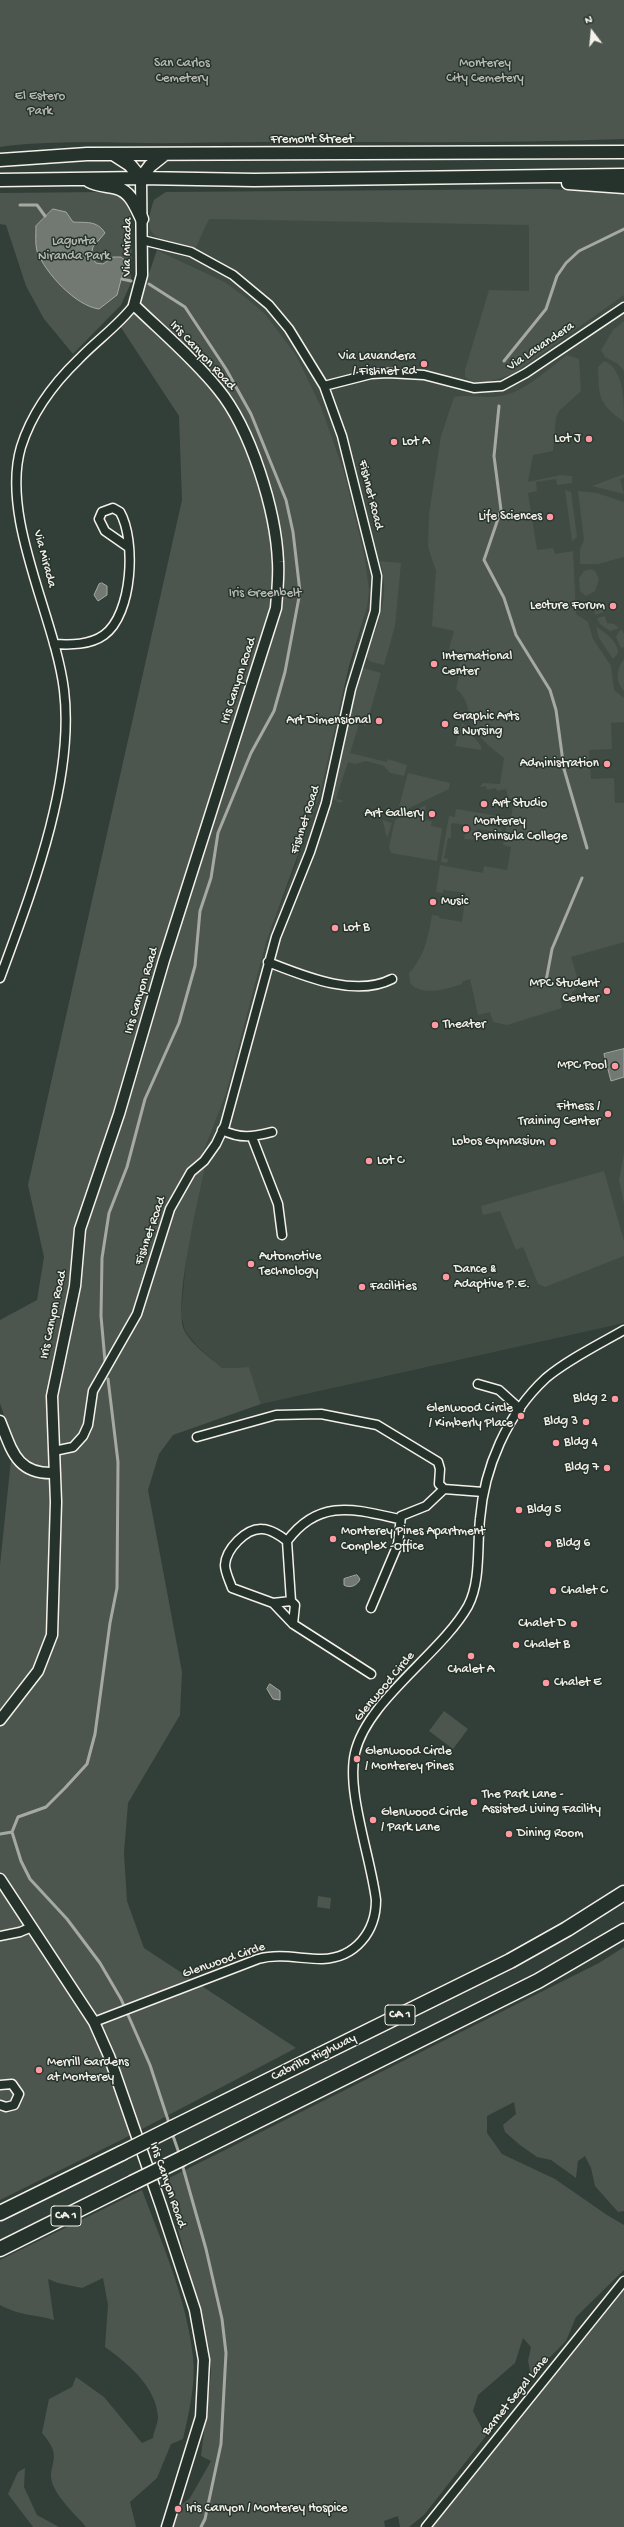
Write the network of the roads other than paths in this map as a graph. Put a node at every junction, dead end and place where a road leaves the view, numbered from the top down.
1 (624, 152) edge
2 (113, 154) junction
3 (165, 154) junction
4 (0, 160) edge
5 (624, 175) edge
6 (83, 178) junction
7 (141, 178) junction
8 (517, 178) junction
9 (0, 180) edge
10 (624, 187) edge
11 (142, 219) junction
12 (142, 240) junction
13 (134, 305) junction
14 (624, 307) edge
15 (324, 386) junction
16 (128, 547) junction
17 (54, 644) junction
18 (268, 962) junction
19 (0, 978) edge
20 (392, 979) dead end
21 (222, 1130) junction
22 (272, 1132) dead end
23 (252, 1137) junction
24 (282, 1235) dead end
25 (624, 1330) edge
26 (478, 1384) dead end
27 (520, 1409) junction
28 (0, 1421) edge
29 (197, 1437) dead end
30 (54, 1451) junction
31 (55, 1473) junction
32 (444, 1489) junction
33 (483, 1492) junction
34 (399, 1519) junction
35 (288, 1540) junction
36 (291, 1601) junction
37 (273, 1603) junction
38 (371, 1608) dead end
39 (293, 1624) junction
40 (371, 1674) dead end
41 (0, 1720) edge
42 (0, 1879) edge
43 (624, 1893) edge
44 (32, 1927) junction
45 (624, 1931) edge
46 (0, 1936) edge
47 (94, 2022) junction
48 (0, 2085) edge
49 (0, 2105) edge
50 (0, 2213) edge
51 (0, 2249) edge
52 (624, 2281) edge
53 (167, 2527) edge
54 (426, 2527) edge

1 - 3 main road, Fremont Street
2 - 3 main road, Fremont Street
2 - 4 main road, Fremont Street
2 - 7 main road
3 - 7 main road
5 - 8 main road
6 - 7 main road
6 - 9 main road
6 - 11 main road
7 - 8 main road
7 - 11 street, Via Mirada
8 - 10 main road
11 - 12 street, Via Mirada
12 - 13 street, Via Mirada
12 - 15 street, Fishnet Road
13 - 17 street, Via Mirada
13 - 30 street, Iris Canyon Road
14 - 15 street, Via Lavandera
15 - 18 street, Fishnet Road
16 - 16 street
16 - 17 street
17 - 19 street, Via Mirada
18 - 20 street
18 - 21 street, Fishnet Road
21 - 23 street
21 - 30 street, Fishnet Road
22 - 23 street
23 - 24 street
25 - 27 street, Glenwood Circle
26 - 27 street
27 - 33 street, Glenwood Circle
28 - 31 street
29 - 32 street
30 - 31 street, Iris Canyon Road
31 - 41 street, Iris Canyon Road
32 - 33 street
32 - 34 street
33 - 47 street, Glenwood Circle
34 - 35 street
34 - 38 street
35 - 36 street
35 - 37 street
36 - 37 street
36 - 39 street
37 - 39 street
39 - 40 street
42 - 44 street, Iris Canyon Road
43 - 50 highway, Cabrillo Highway / CA 1, bridge
44 - 46 street
44 - 47 street, Iris Canyon Road
45 - 51 highway, CA 1, bridge
47 - 53 street, Iris Canyon Road
48 - 49 street
52 - 54 street, Barnet Segal Lane

